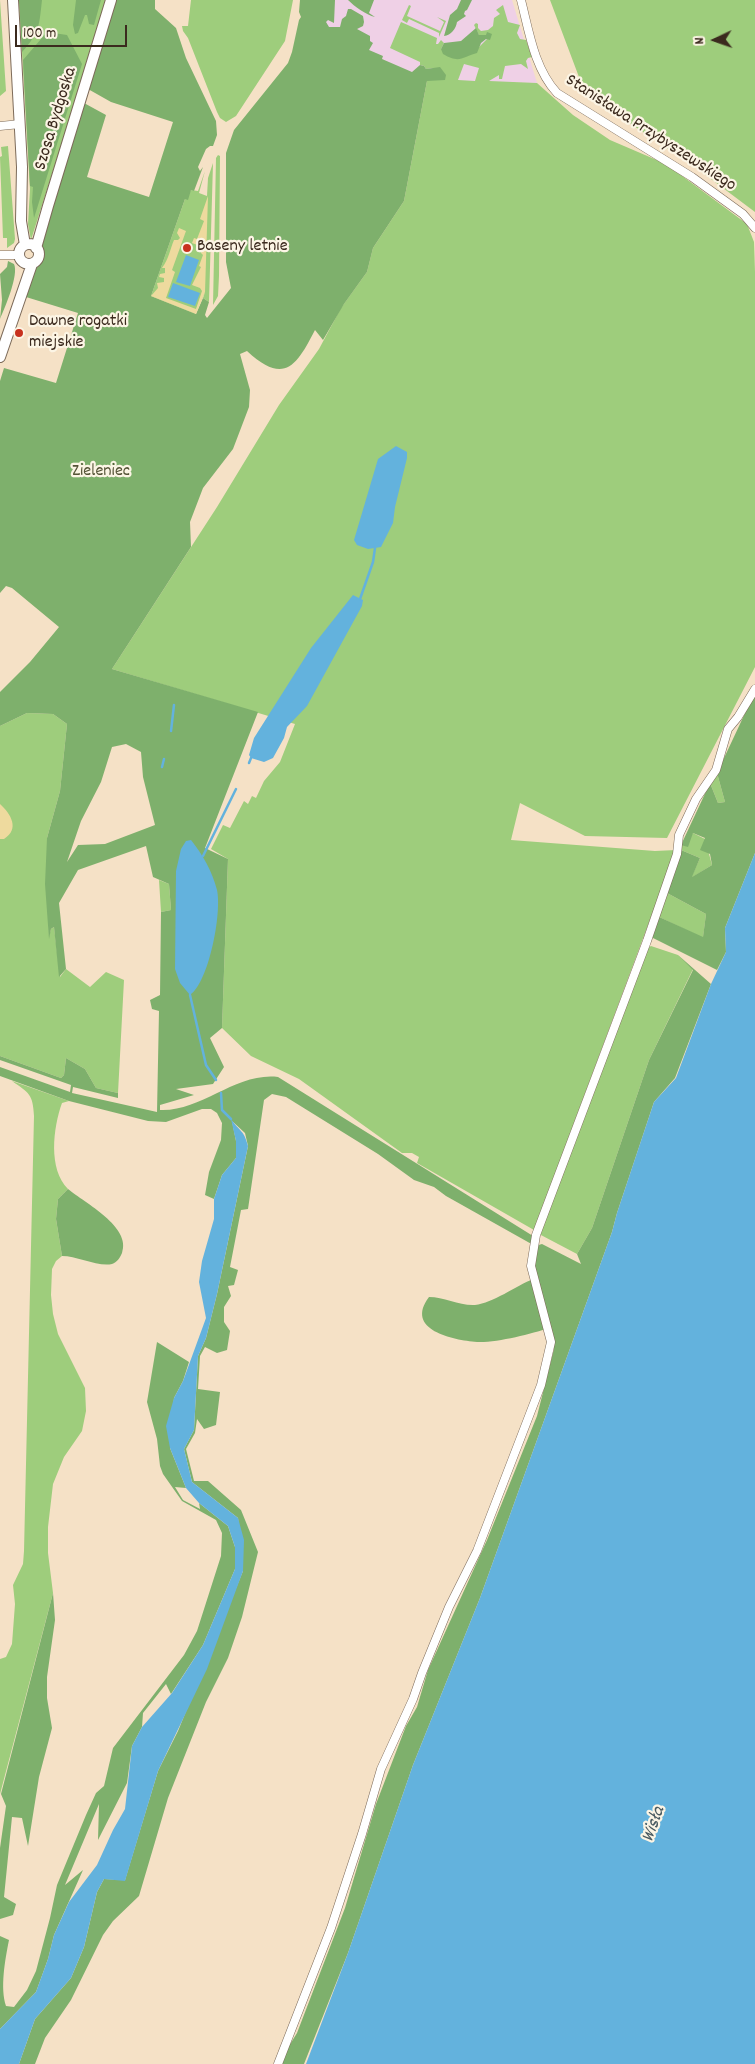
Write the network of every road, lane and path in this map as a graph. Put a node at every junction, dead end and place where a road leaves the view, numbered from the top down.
1 (13, 0) edge
2 (111, 0) edge
3 (520, 0) edge
4 (20, 124) junction
5 (0, 126) edge
6 (753, 225) edge
7 (25, 245) junction
8 (36, 248) junction
9 (0, 256) edge
10 (24, 260) junction
11 (0, 357) edge
12 (755, 689) edge
13 (278, 2064) edge

1 - 4 street
2 - 8 street, Szosa Bydgoska
3 - 6 street, Stanisława Przybyszewskiego
4 - 5 street
4 - 7 street
7 - 8 street
7 - 10 street
8 - 10 street, Szosa Bydgoska
9 - 10 street
10 - 11 street
12 - 13 street

